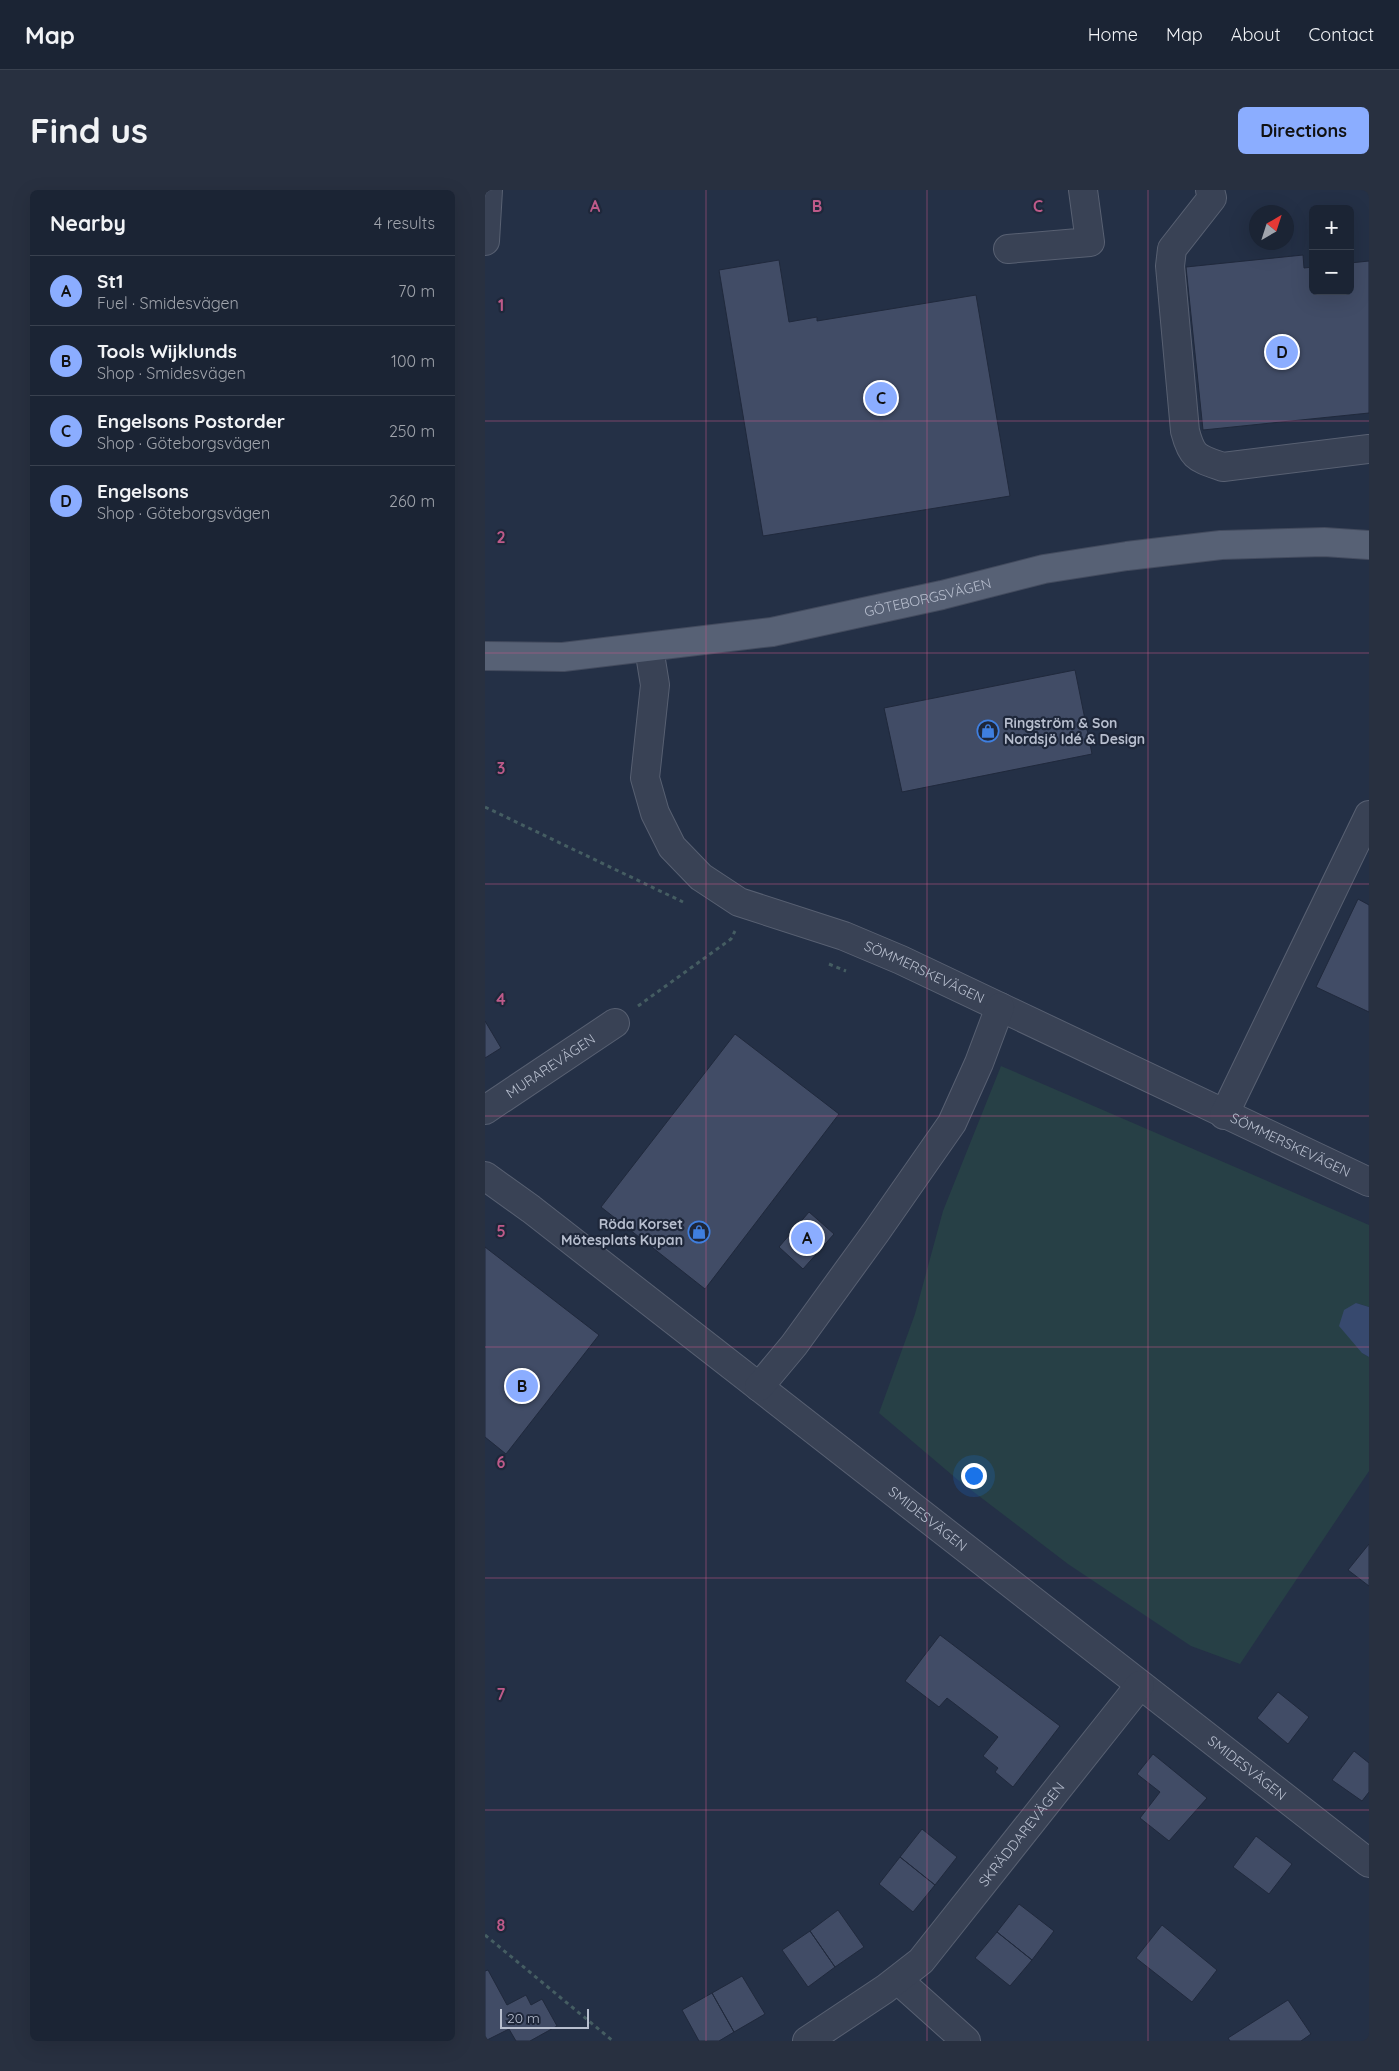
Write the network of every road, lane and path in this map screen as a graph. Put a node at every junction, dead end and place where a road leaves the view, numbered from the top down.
1 (489, 190) edge
2 (1083, 190) edge
3 (1210, 190) edge
4 (485, 241) edge
5 (1008, 248) dead end
6 (1369, 450) edge
7 (1369, 545) edge
8 (649, 648) junction
9 (485, 656) edge
10 (485, 807) edge
11 (1369, 815) edge
12 (685, 903) dead end
13 (728, 924) dead end
14 (820, 961) dead end
15 (855, 975) dead end
16 (1000, 1008) junction
17 (615, 1023) joint
18 (485, 1110) edge
19 (1224, 1115) junction
20 (485, 1176) edge
21 (1369, 1182) edge
22 (759, 1388) junction
23 (1140, 1685) junction
24 (1369, 1863) edge
25 (485, 1936) edge
26 (899, 1980) junction
27 (811, 2040) edge
28 (613, 2041) edge
29 (966, 2041) edge

1 - 4 street
2 - 5 street
3 - 6 street
7 - 8 main road, GÖTEBORGSVÄGEN
8 - 9 main road, GÖTEBORGSVÄGEN
8 - 16 street, SÖMMERSKEVÄGEN
10 - 12 path
11 - 19 street
13 - 17 path
14 - 15 path
16 - 19 street, SÖMMERSKEVÄGEN
16 - 22 street
17 - 18 street, MURAREVÄGEN
19 - 21 street, SÖMMERSKEVÄGEN
20 - 22 street, SMIDESVÄGEN
22 - 23 street, SMIDESVÄGEN
23 - 24 street, SMIDESVÄGEN
23 - 26 street, SKRÄDDAREVÄGEN
25 - 28 path
26 - 27 street, SKRÄDDAREVÄGEN
26 - 29 street

